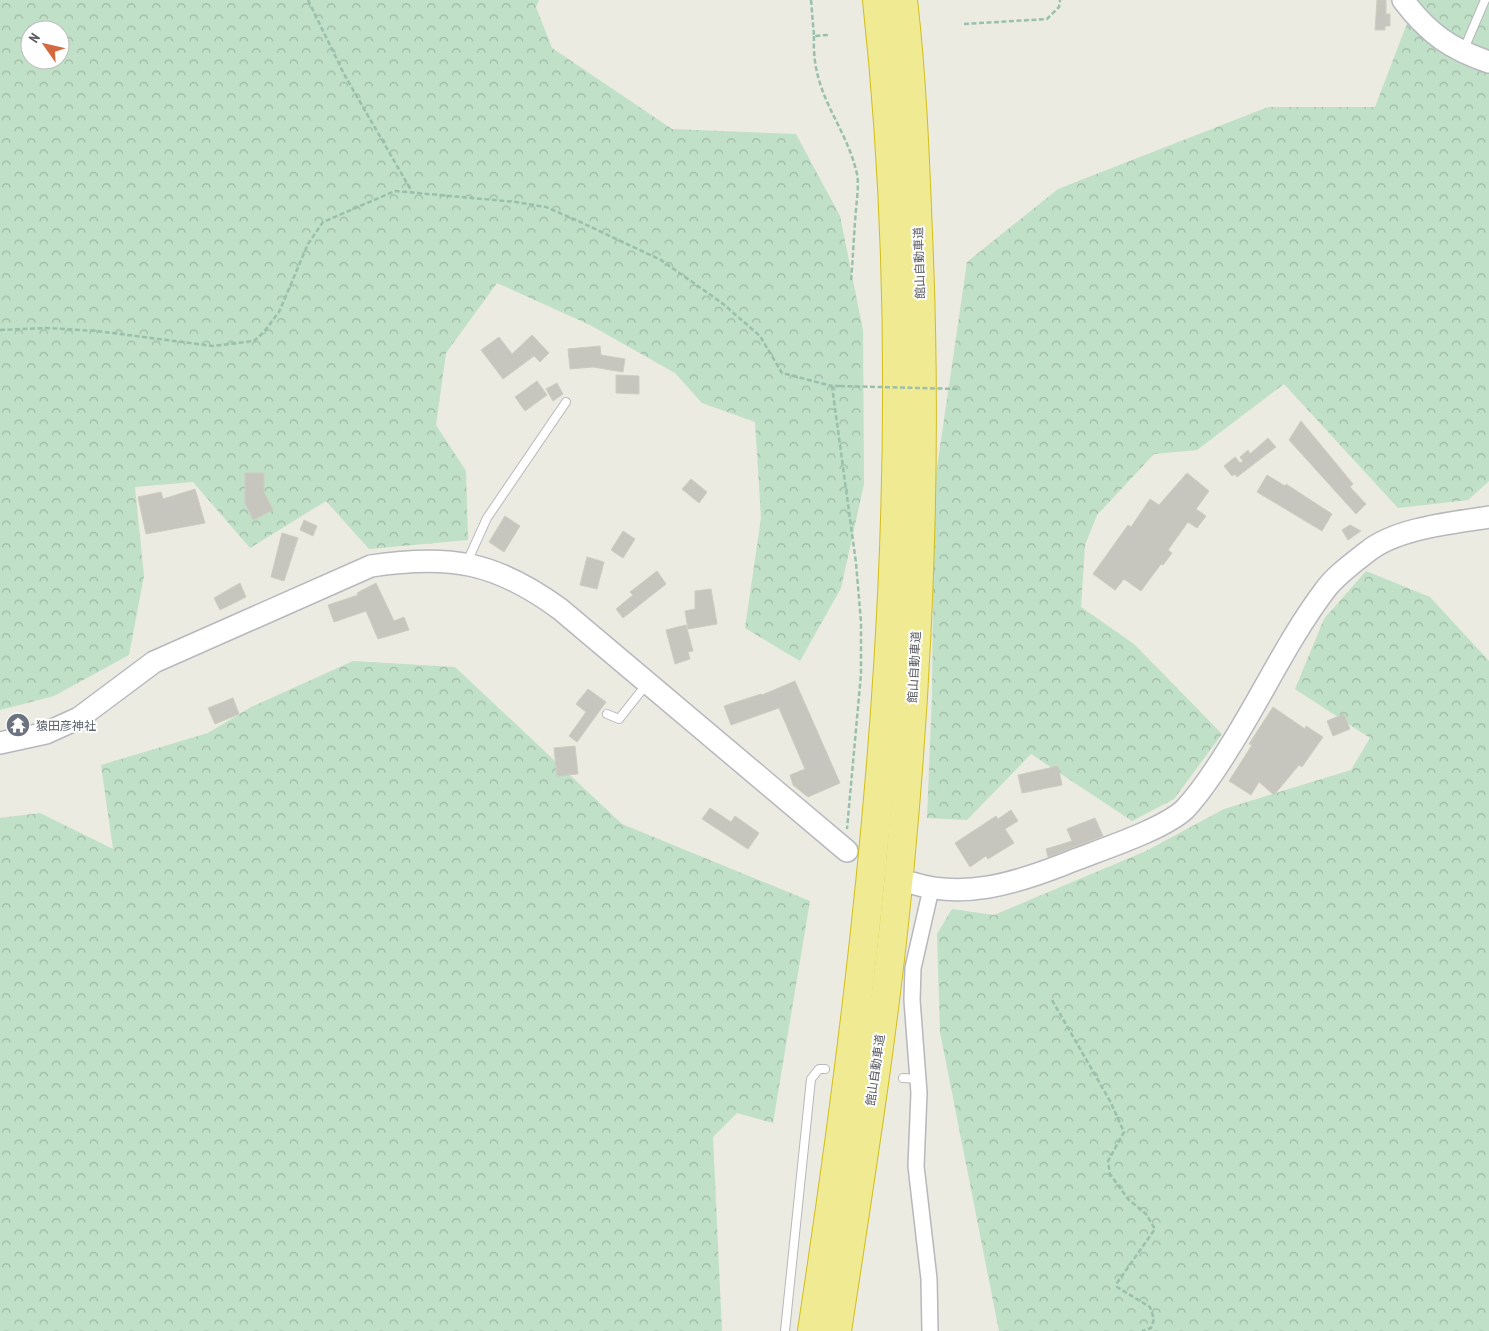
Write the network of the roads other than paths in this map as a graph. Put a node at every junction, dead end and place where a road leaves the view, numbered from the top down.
1 (877, 0) edge
2 (903, 0) edge
3 (1403, 0) edge
4 (1485, 0) edge
5 (1462, 54) junction
6 (1489, 62) edge
7 (566, 402) dead end
8 (1489, 517) edge
9 (467, 564) junction
10 (647, 683) junction
11 (607, 714) dead end
12 (0, 743) edge
13 (844, 849) road end
14 (922, 886) joint
15 (825, 1069) dead end
16 (785, 1331) edge
17 (812, 1331) edge
18 (837, 1331) edge
19 (930, 1331) edge

1 - 17 highway, 館山自動車道
2 - 18 highway, 館山自動車道
3 - 5 street
4 - 5 lane
5 - 6 street
7 - 9 lane
8 - 14 street
9 - 10 street
9 - 12 street
10 - 11 lane
10 - 13 street
14 - 19 street
15 - 16 lane

